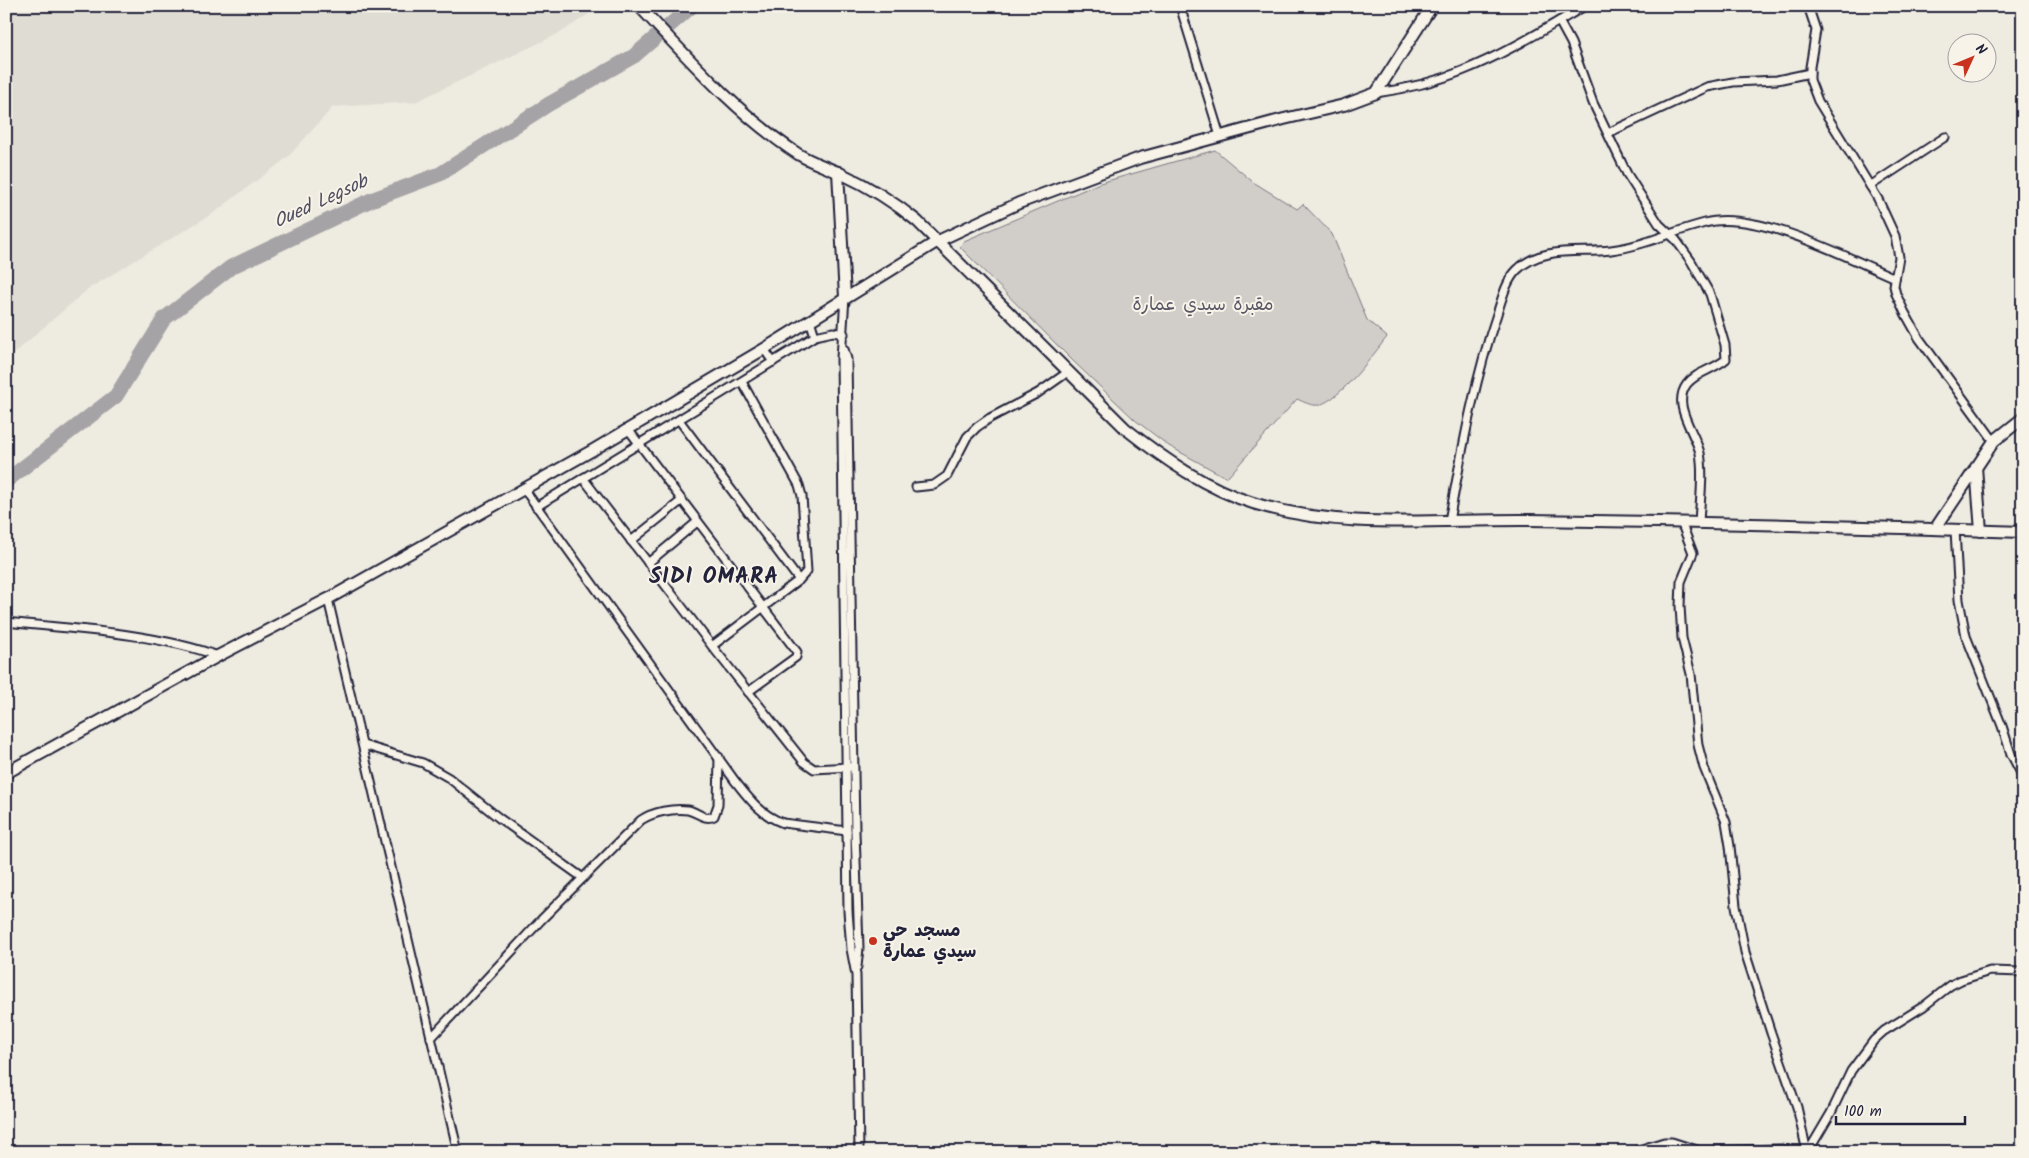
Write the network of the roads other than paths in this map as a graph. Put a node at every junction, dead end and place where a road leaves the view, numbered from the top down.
1 (639, 6) edge
2 (1180, 6) edge
3 (1432, 6) edge
4 (1585, 6) edge
5 (1808, 6) edge
6 (1560, 21) junction
7 (1810, 73) junction
8 (1376, 93) junction
9 (1608, 133) junction
10 (1220, 136) junction
11 (1945, 137) dead end
12 (838, 172) junction
13 (1870, 186) junction
14 (1670, 234) junction
15 (938, 241) junction
16 (1895, 278) junction
17 (845, 297) junction
18 (810, 320) junction
19 (844, 334) junction
20 (815, 336) junction
21 (764, 349) junction
22 (773, 362) junction
23 (1068, 372) junction
24 (742, 382) junction
25 (2023, 418) edge
26 (679, 420) junction
27 (628, 430) junction
28 (1994, 441) junction
29 (638, 445) junction
30 (1976, 467) junction
31 (583, 478) junction
32 (916, 487) dead end
33 (524, 489) junction
34 (681, 501) junction
35 (536, 506) junction
36 (1449, 521) junction
37 (697, 522) junction
38 (1681, 522) junction
39 (1699, 523) junction
40 (1934, 529) junction
41 (1955, 530) junction
42 (1981, 531) junction
43 (2023, 532) edge
44 (631, 541) junction
45 (648, 563) junction
46 (799, 580) junction
47 (328, 599) junction
48 (762, 606) junction
49 (6, 622) edge
50 (712, 646) junction
51 (218, 656) junction
52 (748, 692) junction
53 (363, 745) junction
54 (719, 756) junction
55 (851, 767) junction
56 (6, 773) edge
57 (2023, 777) edge
58 (847, 831) junction
59 (582, 878) junction
60 (2023, 972) edge
61 (856, 975) junction
62 (431, 1038) junction
63 (2023, 1151) edge
64 (458, 1152) edge
65 (859, 1152) edge
66 (1632, 1152) edge
67 (1789, 1152) edge
68 (1807, 1152) edge
69 (1986, 1152) edge

1 - 12 main road
2 - 10 street
3 - 8 main road
4 - 6 street
5 - 7 street
6 - 8 street
6 - 9 street
7 - 9 street
7 - 13 street
8 - 10 main road
9 - 14 street
10 - 15 main road
11 - 13 street
12 - 15 main road
12 - 17 main road
13 - 16 street
14 - 16 street
14 - 36 street
14 - 39 street
15 - 17 main road
15 - 23 main road
16 - 28 street
17 - 18 main road
17 - 19 street
18 - 20 street
18 - 21 main road
19 - 20 street
19 - 55 street
20 - 22 street
21 - 22 street
21 - 27 main road
22 - 24 street
23 - 32 street
23 - 36 main road
24 - 26 street
24 - 46 street
25 - 28 main road
26 - 29 street
26 - 46 street
27 - 29 street
27 - 33 main road
28 - 30 main road
29 - 31 street
29 - 34 street
30 - 40 main road
30 - 42 main road
31 - 35 street
31 - 44 street
33 - 35 street
33 - 47 main road
34 - 37 street
34 - 44 street
35 - 54 street
36 - 38 main road
37 - 45 street
37 - 48 street
38 - 39 main road
38 - 68 street
39 - 40 main road
40 - 41 main road
41 - 42 main road
41 - 57 street
42 - 43 main road
44 - 45 street
45 - 50 street
46 - 48 street
47 - 51 main road
47 - 53 street
48 - 50 street
48 - 52 street
49 - 51 street
50 - 52 street
51 - 56 main road
52 - 55 street
53 - 59 street
53 - 62 street
54 - 58 street
54 - 59 street
55 - 58 street
55 - 61 street
58 - 61 street
59 - 62 street
60 - 68 street
61 - 65 street
62 - 64 street
63 - 69 street
66 - 67 street

